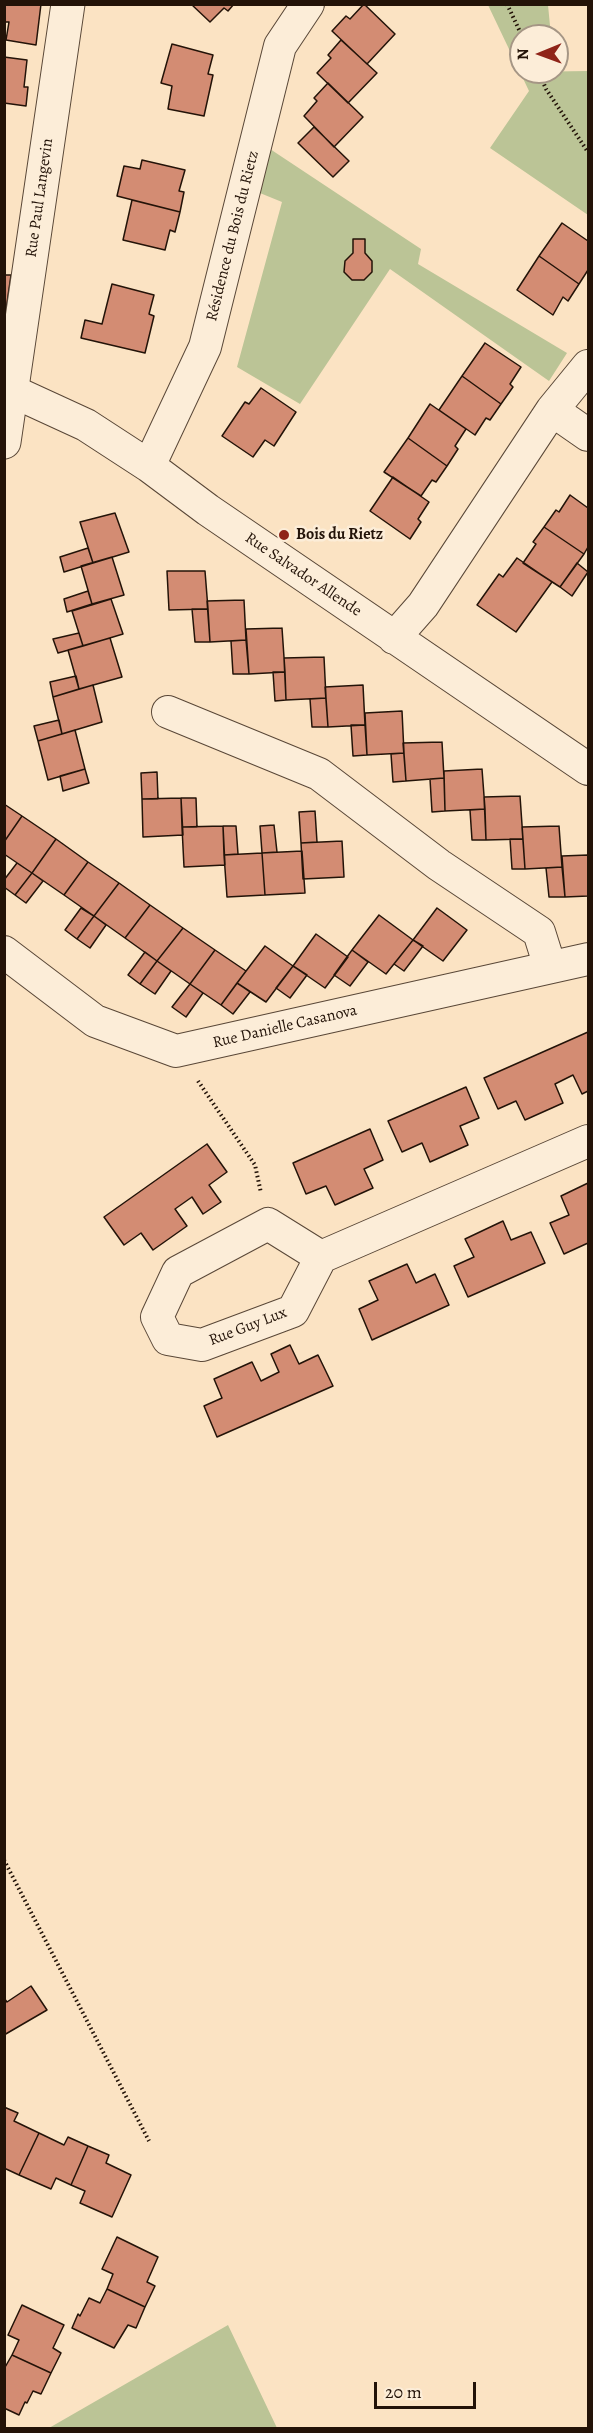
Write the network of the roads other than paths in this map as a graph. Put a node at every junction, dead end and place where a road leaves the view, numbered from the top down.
1 (68, 4) edge
2 (308, 4) edge
3 (588, 366) edge
4 (8, 390) edge
5 (552, 410) junction
6 (588, 435) edge
7 (4, 442) edge
8 (149, 466) junction
9 (394, 638) junction
10 (168, 712) dead end
11 (588, 769) edge
12 (4, 952) edge
13 (588, 959) edge
14 (550, 967) junction
15 (588, 1141) edge
16 (321, 1257) junction

1 - 4 street, Rue Paul Langevin
2 - 8 street, Résidence du Bois du Rietz
3 - 5 street
4 - 7 street
4 - 8 street, Rue Salvador Allende
5 - 6 street
5 - 9 street
8 - 9 street, Rue Salvador Allende
9 - 11 street, Rue Salvador Allende
10 - 14 street
12 - 14 street, Rue Danielle Casanova
13 - 14 street, Rue Danielle Casanova
15 - 16 street
16 - 16 street, Rue Guy Lux

